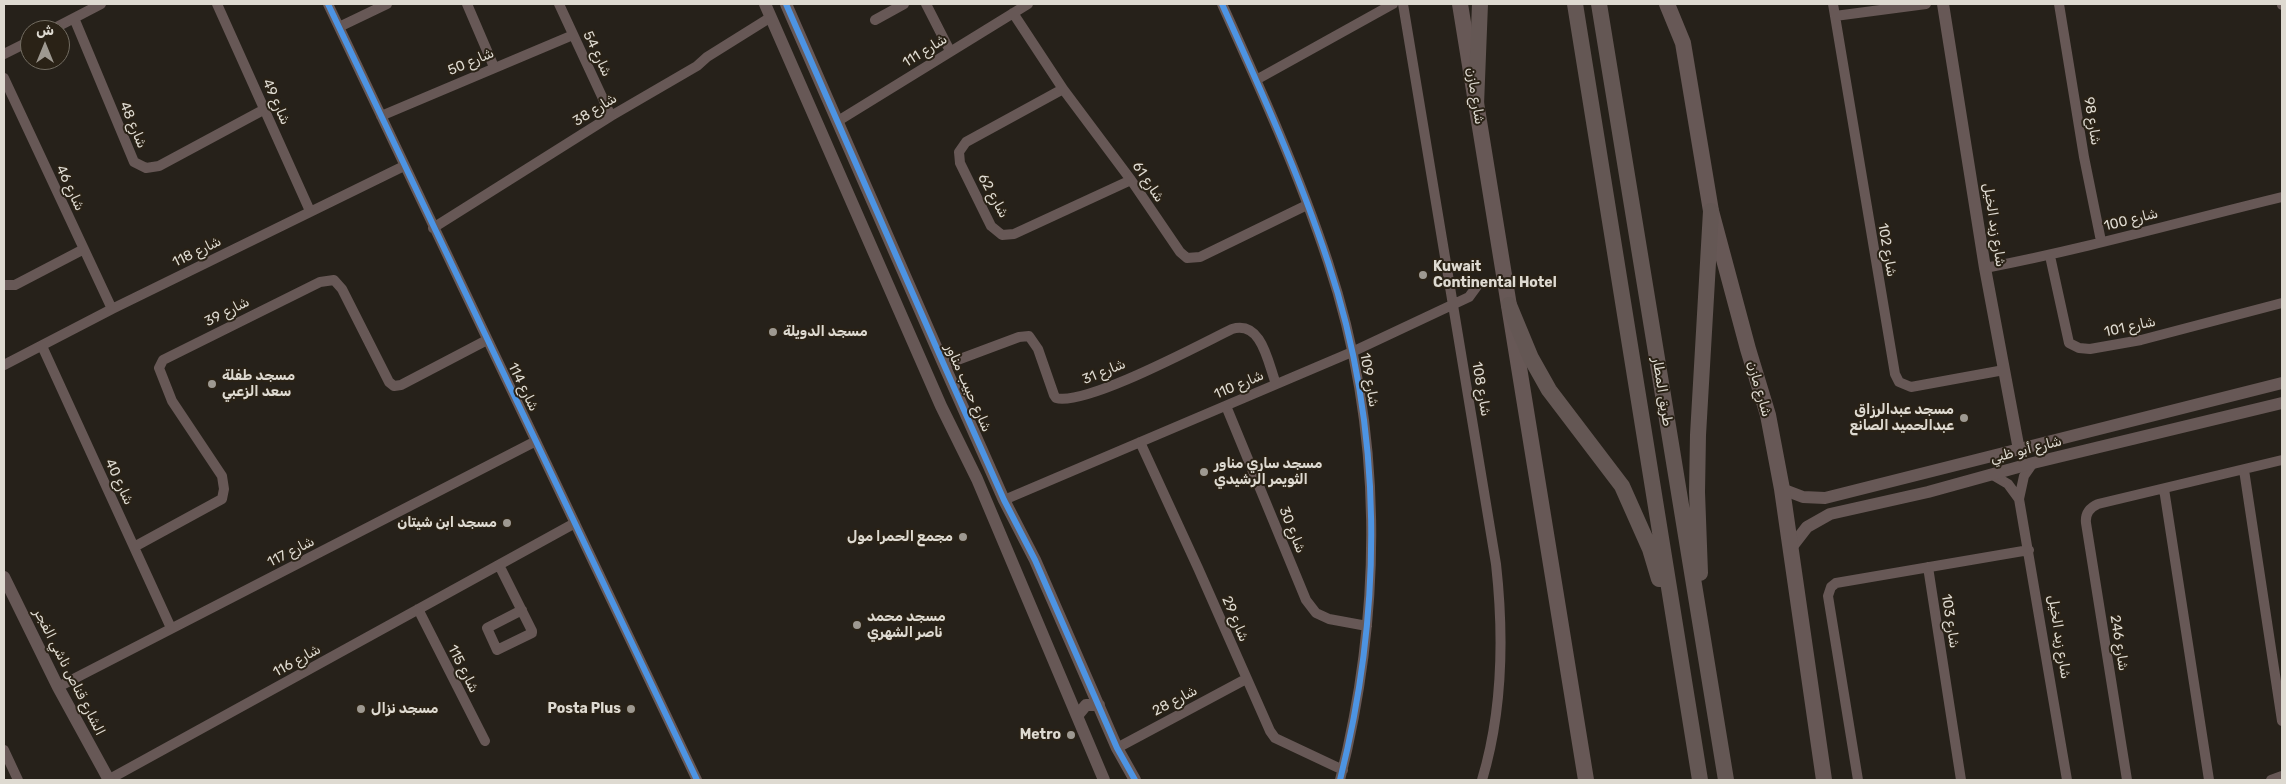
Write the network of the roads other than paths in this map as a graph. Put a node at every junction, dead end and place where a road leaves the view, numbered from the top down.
1 (101, 4) edge
2 (217, 4) edge
3 (328, 4) edge
4 (387, 4) edge
5 (467, 4) edge
6 (559, 4) edge
7 (765, 4) edge
8 (786, 4) edge
9 (904, 4) edge
10 (926, 4) edge
11 (1028, 4) edge
12 (1222, 4) edge
13 (1393, 4) edge
14 (1403, 4) edge
15 (1460, 4) edge
16 (1480, 4) edge
17 (1575, 4) edge
18 (1599, 4) edge
19 (1667, 4) edge
20 (1678, 4) edge
21 (1833, 4) edge
22 (1926, 4) edge
23 (1943, 4) edge
24 (2059, 4) edge
25 (1014, 13) junction
26 (1835, 16) junction
27 (771, 17) junction
28 (74, 18) junction
29 (70, 20) edge
30 (875, 20) dead end
31 (339, 27) junction
32 (573, 35) junction
33 (1684, 43) junction
34 (20, 46) edge
35 (950, 51) junction
36 (4, 54) edge
37 (494, 66) junction
38 (4, 78) edge
39 (1256, 80) junction
40 (1063, 88) junction
41 (1476, 106) junction
42 (265, 109) junction
43 (380, 116) junction
44 (611, 116) junction
45 (838, 121) junction
46 (404, 166) junction
47 (1131, 180) junction
48 (2282, 197) edge
49 (1307, 205) junction
50 (310, 211) junction
51 (1711, 211) junction
52 (434, 228) junction
53 (888, 237) junction
54 (2101, 241) junction
55 (84, 249) junction
56 (873, 250) junction
57 (2050, 256) junction
58 (1986, 268) junction
59 (4, 285) edge
60 (1477, 286) dead end
61 (2282, 303) edge
62 (1452, 304) junction
63 (1509, 305) junction
64 (112, 309) junction
65 (486, 340) junction
66 (42, 346) junction
67 (1352, 352) junction
68 (4, 365) edge
69 (944, 365) junction
70 (2004, 370) junction
71 (2282, 383) edge
72 (1276, 384) junction
73 (2282, 403) edge
74 (1226, 406) junction
75 (536, 442) junction
76 (1140, 442) junction
77 (2019, 450) junction
78 (985, 455) junction
79 (967, 460) junction
80 (2282, 460) edge
81 (2033, 463) junction
82 (2244, 470) junction
83 (1991, 474) junction
84 (1922, 475) junction
85 (1782, 489) junction
86 (2164, 489) junction
87 (1928, 492) junction
88 (2019, 499) junction
89 (1004, 500) junction
90 (575, 523) junction
91 (134, 547) junction
92 (1790, 549) junction
93 (2029, 550) junction
94 (499, 565) junction
95 (1928, 567) junction
96 (4, 577) edge
97 (418, 609) junction
98 (522, 610) junction
99 (1367, 626) junction
100 (1675, 627) junction
101 (171, 628) junction
102 (1704, 653) junction
103 (1246, 679) junction
104 (1088, 680) junction
105 (58, 687) junction
106 (1067, 692) junction
107 (1099, 705) junction
108 (1077, 716) junction
109 (2282, 721) edge
110 (485, 741) dead end
111 (1117, 748) junction
112 (4, 750) edge
113 (1342, 775) edge
114 (2282, 776) edge
115 (18, 780) edge
116 (108, 780) edge
117 (696, 780) edge
118 (1104, 780) edge
119 (1135, 780) edge
120 (1482, 780) edge
121 (1586, 780) edge
122 (1700, 780) edge
123 (1726, 780) edge
124 (1824, 780) edge
125 (1858, 780) edge
126 (1960, 780) edge
127 (2067, 780) edge
128 (2127, 780) edge
129 (2209, 780) edge
130 (2271, 780) edge

1 - 28 street
2 - 42 street, شارع 49
3 - 31 street, شارع 114
4 - 31 street
5 - 37 street
6 - 32 street, شارع 54
7 - 27 street
8 - 45 street, شارع حبيب مناور
9 - 30 street
10 - 35 street
11 - 25 street, شارع 111
12 - 39 street, شارع 109
13 - 39 street
14 - 62 street, شارع 108
15 - 41 main road, شارع مازن
16 - 41 highway
17 - 100 highway, طريق المطار
18 - 102 highway, طريق المطار
19 - 33 main road, شارع مازن
20 - 33 main road
21 - 26 street, شارع 102
22 - 26 street
23 - 58 street, شارع زيد الخيل
24 - 54 street, شارع 98
25 - 35 street, شارع 111
25 - 40 street, شارع 61
26 - 70 street, شارع 102
27 - 44 street, شارع 38
27 - 56 street
28 - 29 street
28 - 42 street, شارع 48
31 - 43 street, شارع 114
32 - 37 street, شارع 50
32 - 44 street, شارع 54
33 - 51 main road, شارع مازن
34 - 36 street
35 - 45 street, شارع 111
37 - 43 street, شارع 50
38 - 55 street, شارع 46
39 - 49 street, شارع 109
40 - 47 street, شارع 61
40 - 47 street, شارع 62
41 - 63 main road, شارع مازن
42 - 50 street, شارع 49
43 - 46 street, شارع 114
44 - 52 street, شارع 38
45 - 53 street, شارع حبيب مناور
46 - 50 street, شارع 118
46 - 52 street, شارع 114
47 - 49 street, شارع 61
48 - 54 street, شارع 100
49 - 67 street, شارع 109
50 - 64 street, شارع 118
51 - 85 main road, شارع مازن
51 - 102 highway
52 - 65 street, شارع 114
53 - 56 street
53 - 69 street, شارع حبيب مناور
54 - 57 street, شارع 100
55 - 59 street
55 - 64 street, شارع 46
56 - 79 street
57 - 58 street, شارع 100
57 - 61 street, شارع 101
58 - 70 street, شارع زيد الخيل
60 - 62 street, شارع 110
62 - 67 street, شارع 110
62 - 120 street, شارع 108
63 - 100 highway
63 - 121 main road, شارع مازن
64 - 66 street, شارع 118
65 - 75 street, شارع 114
65 - 91 street, شارع 39
66 - 68 street, شارع 118
66 - 91 street, شارع 40
67 - 72 street, شارع 110
67 - 99 street, شارع 109
69 - 72 street, شارع 31
69 - 78 street, شارع حبيب مناور
70 - 77 street, شارع زيد الخيل
71 - 77 street, شارع أبو ظبي
72 - 74 street, شارع 110
73 - 81 street, شارع أبو ظبي
74 - 76 street, شارع 110
74 - 99 street, شارع 30
75 - 90 street, شارع 114
75 - 101 street, شارع 117
76 - 89 street, شارع 110
76 - 103 street, شارع 29
77 - 84 street, شارع أبو ظبي
78 - 79 street
78 - 89 street, شارع حبيب مناور
79 - 106 street
80 - 82 street
81 - 83 street, شارع أبو ظبي
81 - 88 street, شارع زيد الخيل
82 - 86 street
82 - 109 street
83 - 87 street, شارع أبو ظبي
83 - 88 street
84 - 85 street, شارع أبو ظبي
84 - 87 street
85 - 92 main road, شارع مازن
86 - 128 street, شارع 246
86 - 129 street
87 - 92 street, شارع أبو ظبي
88 - 93 street, شارع زيد الخيل
89 - 104 street, شارع حبيب مناور
90 - 94 street, شارع 116
90 - 117 street, شارع 114
91 - 101 street, شارع 40
92 - 124 main road, شارع مازن
93 - 95 street
93 - 127 street, شارع زيد الخيل
94 - 97 street, شارع 116
94 - 98 street
95 - 125 street
95 - 126 street, شارع 103
96 - 105 street, الشارع قناص ناشي الفجر
97 - 110 street, شارع 115
97 - 116 street, شارع 116
98 - 98 street
99 - 113 street, شارع 109
100 - 122 highway, طريق المطار
101 - 105 street, شارع 117
102 - 123 highway, طريق المطار
103 - 111 street, شارع 28
103 - 113 street, شارع 29
104 - 106 street
104 - 107 street, شارع حبيب مناور
105 - 116 street, الشارع قناص ناشي الفجر
106 - 108 street
107 - 108 street
107 - 111 street, شارع حبيب مناور
108 - 118 street
111 - 119 street, شارع حبيب مناور
112 - 115 street
114 - 130 street

